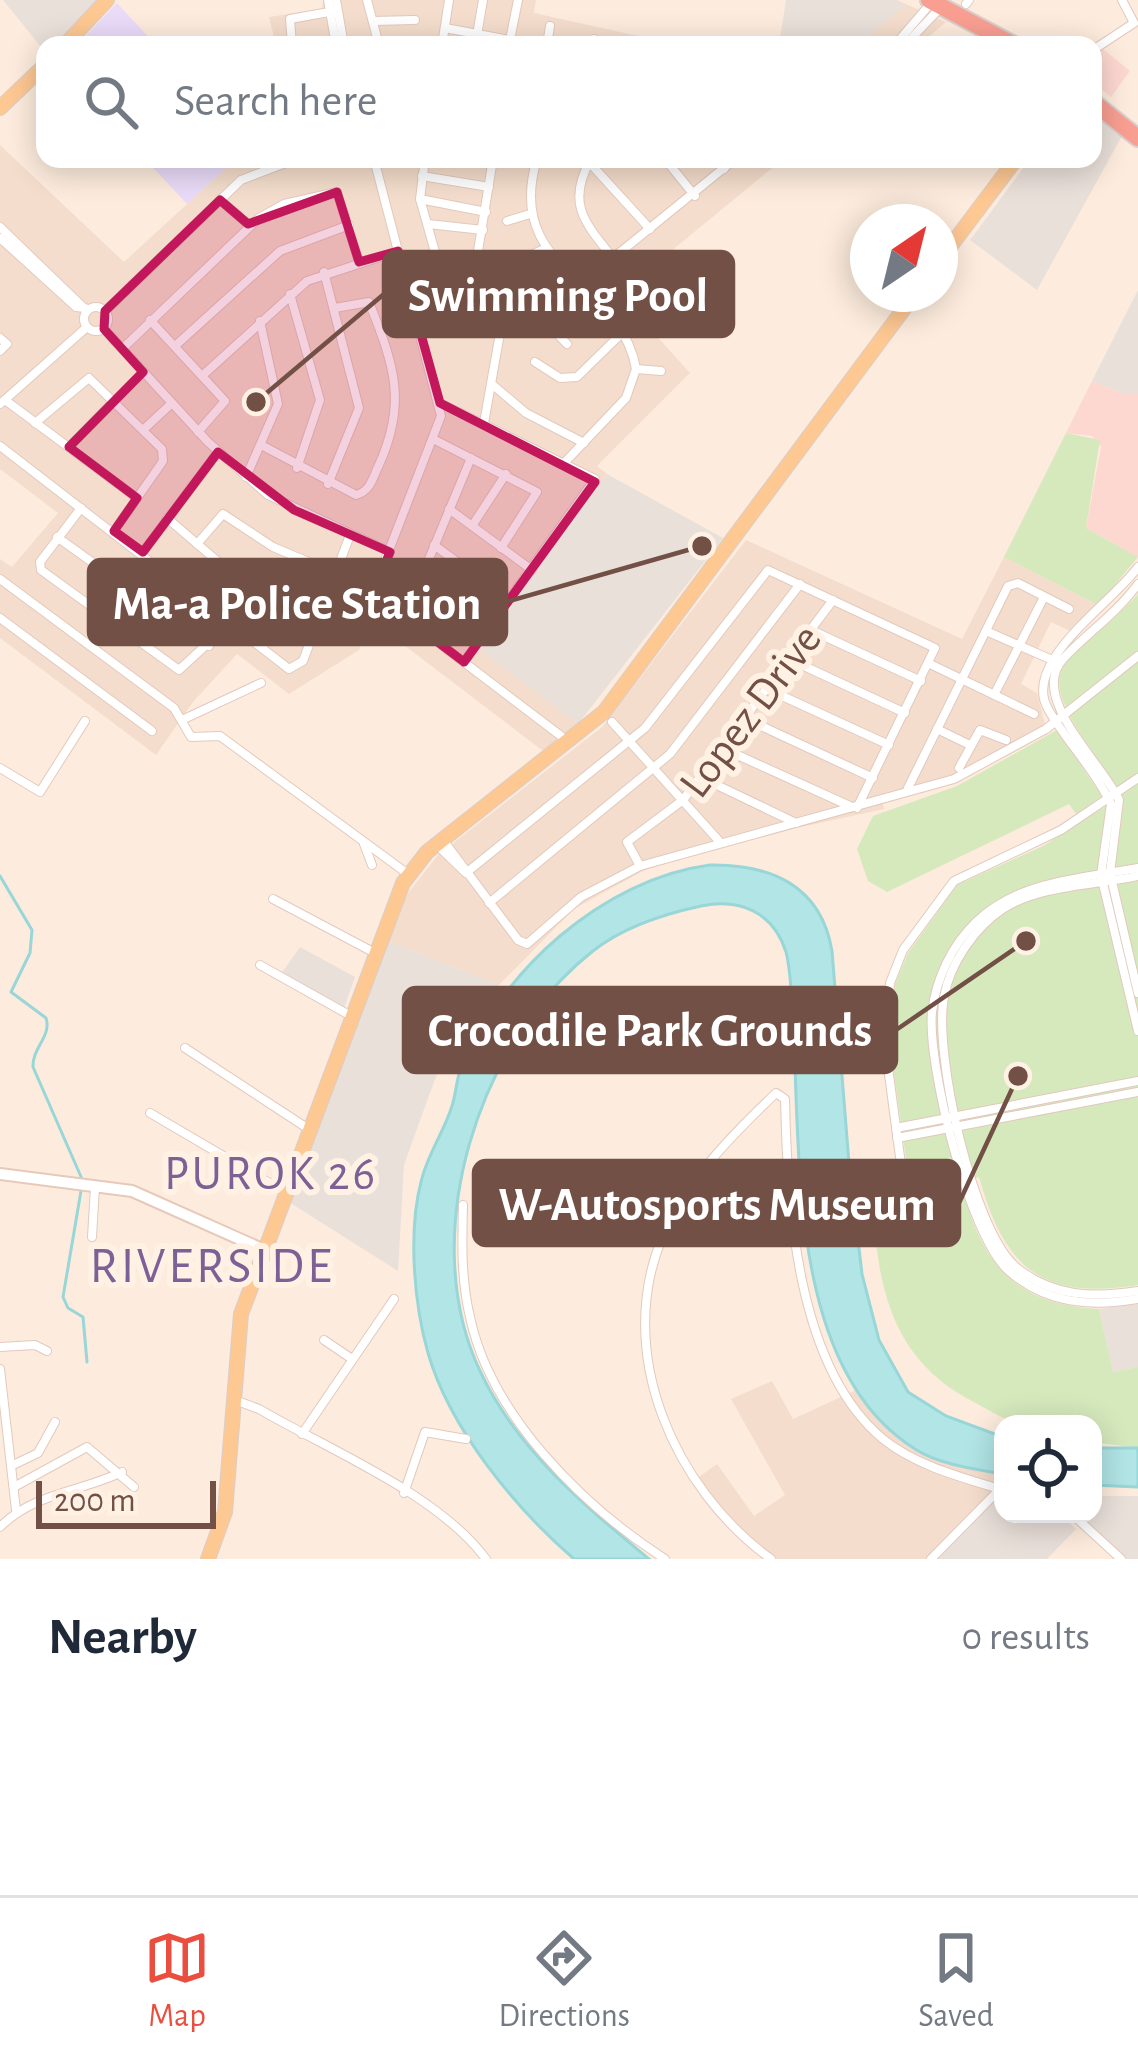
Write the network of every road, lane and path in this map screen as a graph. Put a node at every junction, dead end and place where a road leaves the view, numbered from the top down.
1 (107, 0) edge
2 (332, 0) edge
3 (367, 0) edge
4 (449, 0) edge
5 (483, 0) edge
6 (518, 0) edge
7 (1122, 0) edge
8 (934, 2) edge
9 (332, 12) junction
10 (415, 20) dead end
11 (373, 21) junction
12 (918, 24) junction
13 (550, 26) dead end
14 (445, 28) junction
15 (477, 35) junction
16 (73, 36) edge
17 (291, 36) edge
18 (338, 36) edge
19 (377, 36) edge
20 (444, 36) edge
21 (482, 36) edge
22 (511, 36) edge
23 (548, 36) edge
24 (905, 36) edge
25 (911, 36) edge
26 (997, 36) edge
27 (1102, 44) edge
28 (36, 73) edge
29 (0, 107) edge
30 (1102, 109) edge
31 (1138, 138) edge
32 (270, 168) edge
33 (376, 168) edge
34 (423, 168) edge
35 (491, 168) edge
36 (536, 168) edge
37 (585, 168) edge
38 (597, 168) edge
39 (672, 168) edge
40 (1009, 168) edge
41 (724, 169) edge
42 (422, 176) junction
43 (489, 187) junction
44 (695, 196) junction
45 (421, 199) junction
46 (220, 200) junction
47 (486, 212) junction
48 (530, 214) junction
49 (507, 221) dead end
50 (428, 224) junction
51 (349, 225) junction
52 (250, 226) junction
53 (650, 229) junction
54 (483, 230) junction
55 (1, 233) edge
56 (958, 236) edge
57 (546, 248) junction
58 (398, 251) junction
59 (613, 258) junction
60 (358, 262) junction
61 (324, 272) junction
62 (509, 284) junction
63 (583, 290) junction
64 (290, 294) junction
65 (335, 308) junction
66 (86, 309) junction
67 (105, 311) junction
68 (902, 312) edge
69 (150, 320) junction
70 (260, 321) junction
71 (87, 327) junction
72 (104, 329) junction
73 (622, 333) junction
74 (567, 344) dead end
75 (175, 346) junction
76 (122, 349) junction
77 (535, 362) dead end
78 (636, 368) junction
79 (661, 371) dead end
80 (202, 376) junction
81 (494, 386) junction
82 (114, 401) junction
83 (2, 402) edge
84 (440, 403) junction
85 (172, 404) junction
86 (35, 423) junction
87 (484, 423) junction
88 (143, 430) junction
89 (198, 432) junction
90 (435, 440) junction
91 (584, 443) junction
92 (0, 446) edge
93 (263, 446) junction
94 (69, 448) junction
95 (218, 452) junction
96 (471, 458) junction
97 (566, 460) junction
98 (297, 467) junction
99 (506, 474) junction
100 (246, 477) junction
101 (328, 484) junction
102 (137, 498) junction
103 (81, 508) junction
104 (449, 509) junction
105 (167, 518) junction
106 (472, 526) junction
107 (113, 531) junction
108 (350, 535) junction
109 (57, 537) junction
110 (197, 544) junction
111 (434, 545) junction
112 (501, 548) junction
113 (142, 552) junction
114 (390, 552) junction
115 (301, 559) junction
116 (1138, 567) edge
117 (532, 570) junction
118 (335, 573) junction
119 (0, 579) edge
120 (800, 584) junction
121 (1138, 584) edge
122 (374, 592) junction
123 (1044, 597) junction
124 (509, 600) junction
125 (833, 600) junction
126 (1069, 609) dead end
127 (278, 614) junction
128 (0, 618) edge
129 (318, 620) junction
130 (362, 620) dead end
131 (231, 622) junction
132 (811, 630) junction
133 (487, 631) junction
134 (986, 631) junction
135 (343, 632) dead end
136 (209, 646) junction
137 (262, 648) junction
138 (1021, 649) junction
139 (1138, 656) edge
140 (789, 659) junction
141 (464, 662) junction
142 (930, 664) junction
143 (1053, 664) junction
144 (962, 679) junction
145 (921, 681) junction
146 (261, 683) dead end
147 (766, 689) junction
148 (994, 695) junction
149 (905, 713) junction
150 (1034, 714) dead end
151 (744, 718) junction
152 (184, 719) junction
153 (1060, 719) junction
154 (85, 721) dead end
155 (612, 722) dead end
156 (938, 729) junction
157 (152, 731) dead end
158 (561, 736) dead end
159 (1006, 740) dead end
160 (630, 742) junction
161 (889, 745) junction
162 (970, 745) junction
163 (722, 748) junction
164 (0, 768) edge
165 (958, 768) dead end
166 (654, 769) junction
167 (700, 777) junction
168 (873, 778) junction
169 (1138, 778) edge
170 (908, 788) dead end
171 (1112, 796) junction
172 (682, 800) junction
173 (856, 809) junction
174 (796, 823) junction
175 (719, 841) junction
176 (363, 842) junction
177 (440, 842) junction
178 (372, 865) dead end
179 (640, 866) junction
180 (1138, 872) edge
181 (466, 873) junction
182 (408, 874) junction
183 (1106, 878) junction
184 (274, 899) dead end
185 (489, 903) junction
186 (374, 953) junction
187 (260, 965) dead end
188 (1138, 993) edge
189 (352, 1016) junction
190 (1138, 1031) edge
191 (185, 1048) dead end
192 (1138, 1081) edge
193 (1138, 1092) edge
194 (150, 1113) dead end
195 (955, 1122) junction
196 (308, 1128) junction
197 (897, 1133) junction
198 (0, 1174) edge
199 (95, 1185) junction
200 (283, 1191) junction
201 (905, 1194) dead end
202 (463, 1205) dead end
203 (92, 1237) dead end
204 (262, 1249) junction
205 (1138, 1295) edge
206 (394, 1299) dead end
207 (324, 1340) dead end
208 (0, 1347) edge
209 (47, 1351) dead end
210 (352, 1359) junction
211 (0, 1369) edge
212 (230, 1399) junction
213 (55, 1422) dead end
214 (302, 1434) junction
215 (466, 1439) dead end
216 (12, 1465) junction
217 (122, 1472) junction
218 (14, 1487) junction
219 (134, 1487) dead end
220 (994, 1487) edge
221 (404, 1493) junction
222 (994, 1497) edge
223 (16, 1510) junction
224 (1082, 1523) edge
225 (0, 1527) edge
226 (208, 1559) edge
227 (486, 1559) edge
228 (665, 1559) edge
229 (772, 1559) edge
230 (931, 1559) edge
231 (1121, 1559) edge

1 - 16 main road
2 - 9 street
3 - 11 street
4 - 14 street
5 - 15 street
6 - 22 street
7 - 27 street
8 - 12 street
8 - 26 highway
9 - 17 street
9 - 18 street
10 - 11 street
11 - 19 street
12 - 24 street
12 - 25 street
13 - 23 street
14 - 15 street
14 - 20 street
15 - 21 street
28 - 29 main road
30 - 31 highway
32 - 46 street
33 - 58 street
34 - 42 street
35 - 43 street
36 - 48 street
37 - 59 street
38 - 53 street
39 - 44 street
40 - 56 main road
41 - 44 street
42 - 43 street
42 - 45 street
43 - 47 street
44 - 53 street
45 - 47 street
45 - 50 street
46 - 52 street
46 - 67 street
47 - 54 street
48 - 49 street
48 - 57 street
50 - 54 street
50 - 54 street
51 - 52 street
51 - 60 street
51 - 75 street
52 - 69 street
53 - 59 street
55 - 66 street
57 - 62 street
57 - 63 street
58 - 60 street
58 - 84 street
59 - 63 street
60 - 61 street
61 - 64 street
61 - 65 street
62 - 74 street
62 - 81 street
63 - 73 street
64 - 70 street
64 - 98 street
65 - 101 street
65 - 101 street
66 - 67 street
66 - 71 street
67 - 72 street
68 - 177 main road
69 - 75 street
69 - 76 street
70 - 80 street
70 - 93 street
71 - 72 street
71 - 83 street
72 - 76 street
73 - 77 street
73 - 78 street
75 - 80 street
76 - 85 street
78 - 79 street
78 - 91 street
80 - 89 street
81 - 87 street
81 - 91 street
82 - 86 street
82 - 88 street
82 - 94 street
83 - 86 street
84 - 87 street
84 - 90 street
85 - 88 street
85 - 89 street
86 - 94 street
87 - 97 street
88 - 102 street
89 - 95 street
90 - 96 street
90 - 114 street
91 - 97 street
92 - 103 street
93 - 98 street
93 - 100 street
94 - 102 street
95 - 100 street
95 - 105 street
96 - 99 street
96 - 104 street
97 - 117 street
98 - 101 street
99 - 106 street
99 - 112 street
100 - 108 street
102 - 107 street
103 - 107 street
103 - 109 street
104 - 106 street
104 - 111 street
105 - 110 street
105 - 113 street
106 - 112 street
107 - 113 street
108 - 114 street
108 - 118 street
109 - 136 street
109 - 136 street
110 - 115 street
110 - 127 street
111 - 124 street
111 - 133 street
112 - 117 street
113 - 131 street
114 - 122 street
115 - 118 street
115 - 127 street
116 - 143 street
117 - 124 street
118 - 129 street
119 - 152 street
120 - 125 street
120 - 160 street
120 - 166 street
121 - 143 street
122 - 130 street
122 - 141 street
123 - 126 street
123 - 134 street
123 - 138 street
124 - 133 street
125 - 132 street, Lopez Drive
125 - 142 street
127 - 137 street
128 - 157 street
129 - 135 street
129 - 137 street
131 - 136 street
131 - 137 street
132 - 140 street, Lopez Drive
132 - 145 street
133 - 141 street
134 - 138 street
134 - 144 street
138 - 143 street
138 - 148 street
139 - 153 street
140 - 147 street, Lopez Drive
140 - 149 street
141 - 158 street
142 - 144 street
142 - 145 street
143 - 153 street
144 - 148 street
144 - 156 street
145 - 149 street
146 - 152 street
147 - 151 street, Lopez Drive
147 - 161 street
148 - 150 street
149 - 161 street
151 - 163 street, Lopez Drive
151 - 168 street
152 - 176 street
153 - 171 street
153 - 173 street
154 - 164 street
155 - 160 street
156 - 162 street
156 - 170 street
159 - 162 street
160 - 166 street
160 - 181 street
161 - 168 street
162 - 165 street
163 - 167 street, Lopez Drive
163 - 173 street
166 - 172 street
166 - 185 street
167 - 172 street, Lopez Drive
167 - 174 street
168 - 173 street
169 - 171 street
171 - 183 street
171 - 197 street
172 - 175 street
172 - 179 street, Lopez Drive
173 - 174 street
174 - 175 street
175 - 179 street
176 - 178 street
176 - 182 street
177 - 181 street
177 - 182 main road
179 - 185 street
180 - 183 street
181 - 185 street
182 - 186 main road
183 - 188 street
183 - 190 street
183 - 195 street
184 - 186 street
186 - 189 main road
187 - 189 street
189 - 196 main road
191 - 196 street
192 - 195 street
193 - 195 street
194 - 200 street
195 - 197 street
195 - 205 street
196 - 200 main road
197 - 201 street
198 - 199 street
199 - 203 street
199 - 204 street
200 - 204 main road
202 - 228 street
204 - 212 main road
206 - 210 street
207 - 210 street
208 - 209 street
210 - 214 street
211 - 216 street
212 - 214 street
212 - 226 main road
213 - 216 street
214 - 221 street
215 - 221 street
216 - 218 street
217 - 218 street
217 - 219 street
217 - 223 street
218 - 223 street
220 - 229 street
221 - 227 street
222 - 230 street
223 - 225 street
224 - 231 street

